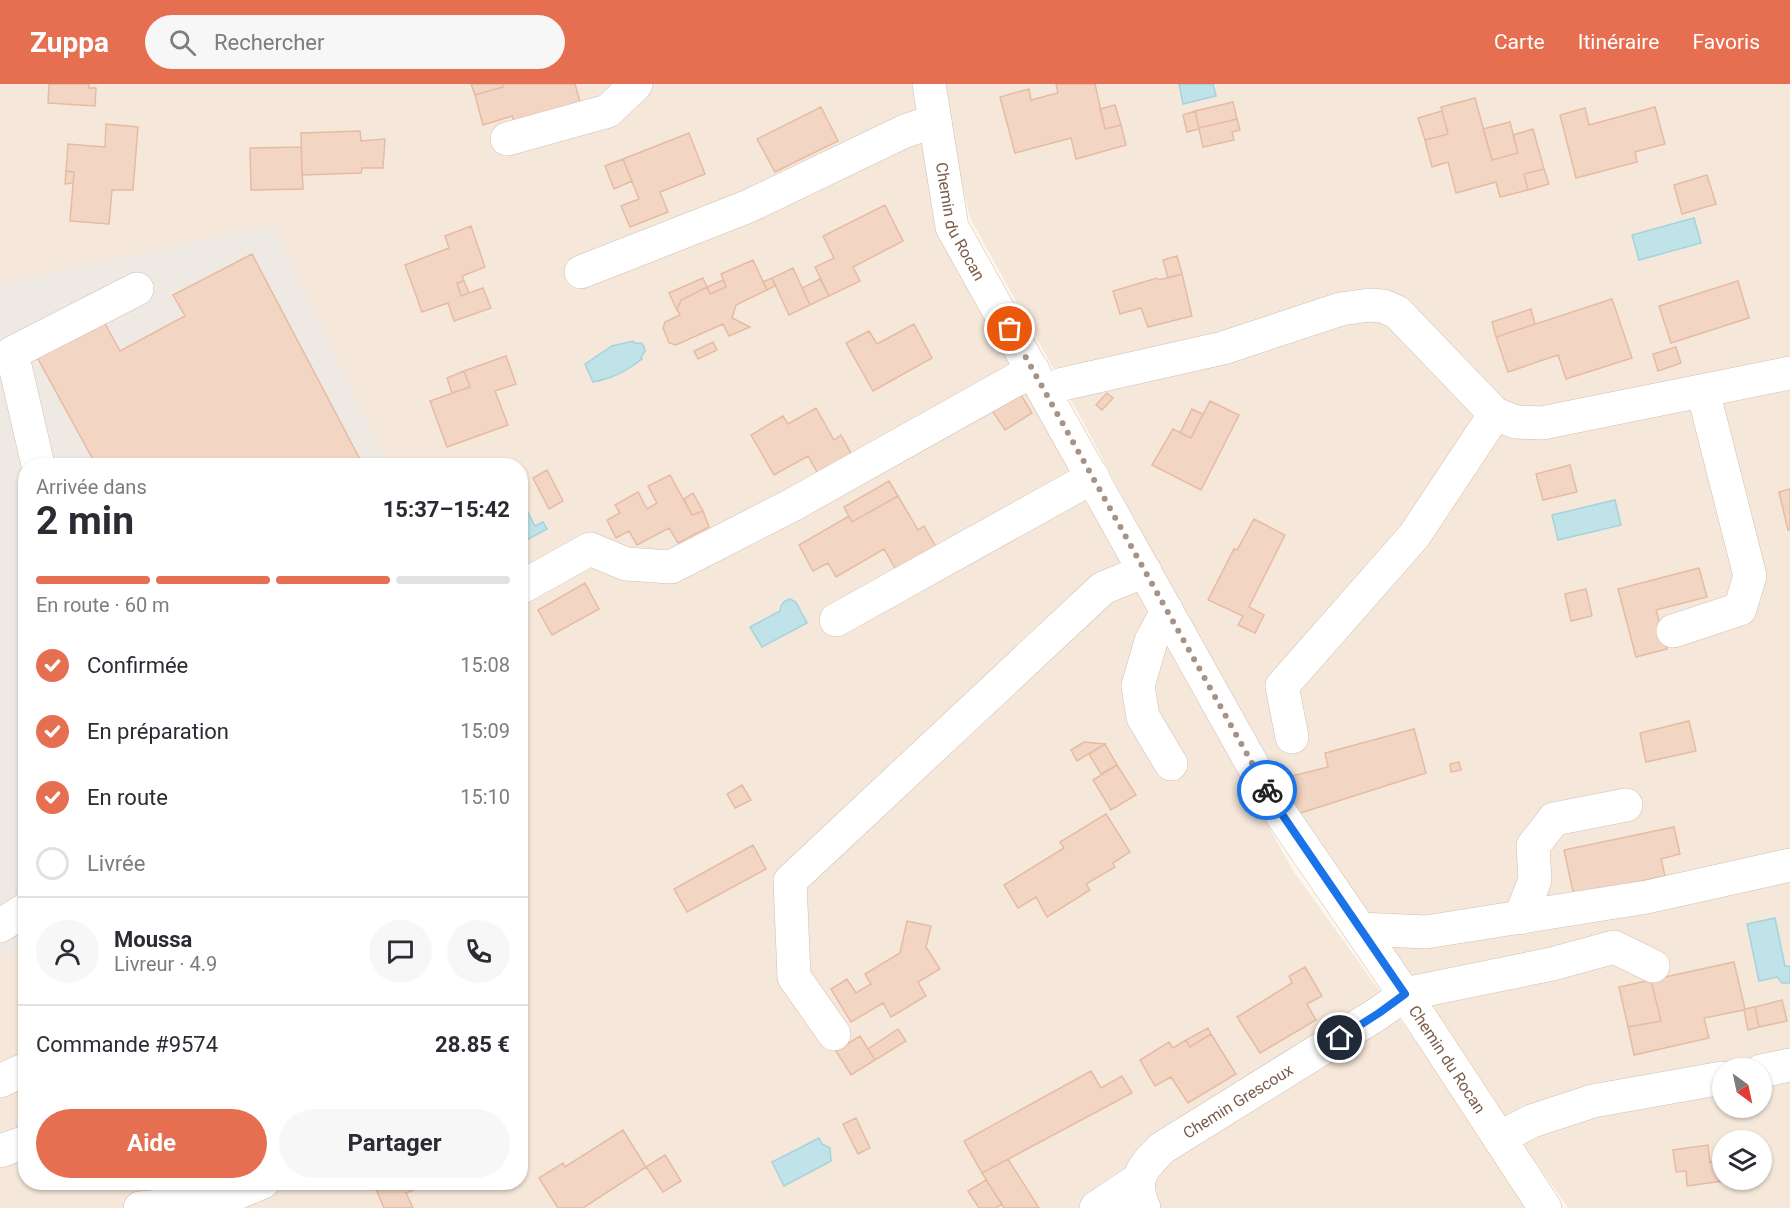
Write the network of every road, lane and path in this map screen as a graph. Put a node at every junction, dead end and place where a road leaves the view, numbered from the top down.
1 (636, 84) edge
2 (929, 84) edge
3 (935, 121) junction
4 (507, 139) dead end
5 (581, 272) dead end
6 (137, 289) dead end
7 (1790, 373) edge
8 (1039, 380) junction
9 (1703, 390) junction
10 (1495, 414) junction
11 (36, 458) edge
12 (1093, 477) junction
13 (1145, 571) junction
14 (528, 584) edge
15 (1167, 611) junction
16 (836, 620) dead end
17 (1674, 631) dead end
18 (1292, 737) dead end
19 (1171, 764) dead end
20 (1626, 805) dead end
21 (1790, 865) edge
22 (18, 914) edge
23 (1520, 918) junction
24 (0, 926) edge
25 (1360, 929) junction
26 (1653, 966) dead end
27 (1405, 994) junction
28 (834, 1034) dead end
29 (1790, 1065) edge
30 (1772, 1069) edge
31 (18, 1073) edge
32 (1712, 1080) edge
33 (0, 1081) edge
34 (1499, 1138) junction
35 (18, 1144) edge
36 (0, 1150) edge
37 (244, 1190) edge
38 (1142, 1193) edge
39 (141, 1208) edge
40 (1096, 1208) edge
41 (1545, 1208) edge

1 - 4 street
2 - 3 street, Chemin du Rocan
3 - 5 street
3 - 8 street, Chemin du Rocan
6 - 11 street
7 - 9 street
8 - 10 street
8 - 12 street, Chemin du Rocan
8 - 14 street
9 - 10 street
9 - 17 street
10 - 18 street
12 - 13 street, Chemin du Rocan
12 - 16 street
13 - 15 street, Chemin du Rocan
13 - 28 street
15 - 19 street
15 - 25 street, Chemin du Rocan
20 - 23 street
21 - 23 street
22 - 24 street
23 - 25 street
25 - 27 street, Chemin du Rocan
26 - 27 street
27 - 34 street, Chemin du Rocan
27 - 38 street, Chemin Grescoux
29 - 30 street
31 - 33 street
32 - 34 street
34 - 41 street, Chemin du Rocan
35 - 36 street
37 - 39 street
38 - 40 street, Chemin Grescoux

